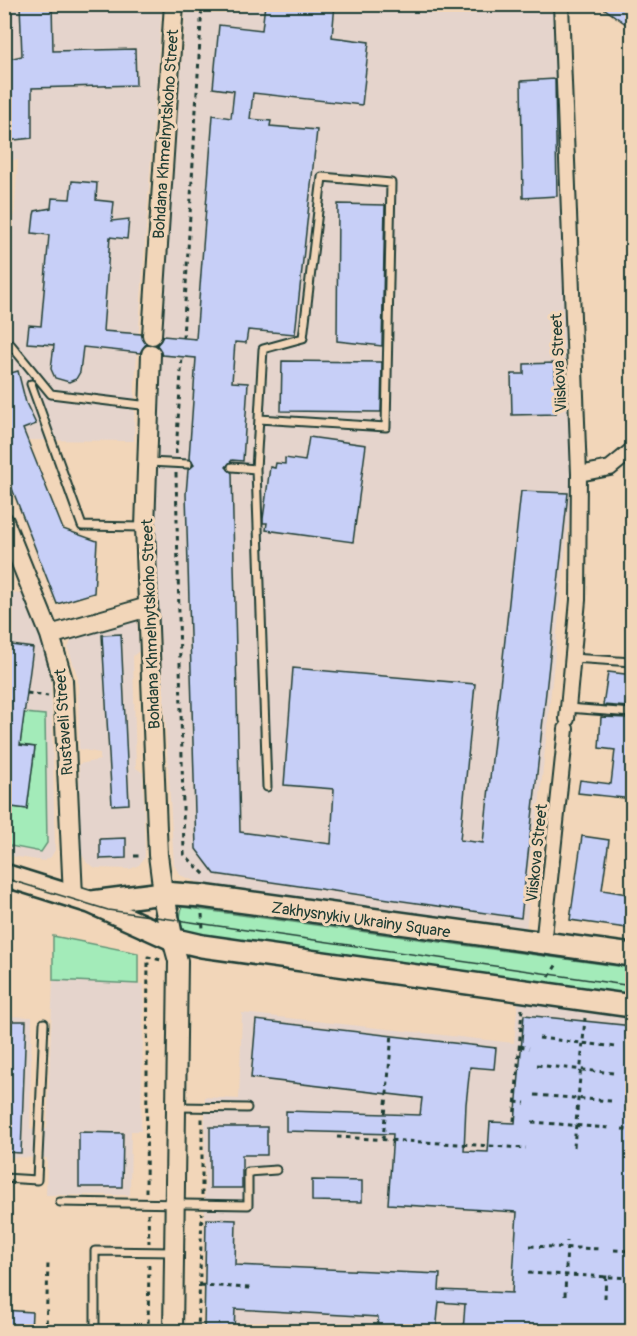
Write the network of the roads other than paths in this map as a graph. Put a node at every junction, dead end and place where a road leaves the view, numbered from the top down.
1 (174, 4) edge
2 (561, 4) edge
3 (152, 335) dead end
4 (11, 345) dead end
5 (151, 354) dead end
6 (31, 384) dead end
7 (149, 406) junction
8 (259, 419) junction
9 (633, 450) edge
10 (146, 461) junction
11 (188, 464) dead end
12 (232, 467) dead end
13 (256, 469) junction
14 (579, 474) junction
15 (4, 521) edge
16 (145, 527) junction
17 (148, 607) junction
18 (50, 635) junction
19 (572, 658) junction
20 (633, 662) edge
21 (632, 713) edge
22 (567, 719) junction
23 (267, 788) dead end
24 (4, 875) edge
25 (163, 893) junction
26 (82, 899) junction
27 (172, 939) junction
28 (543, 945) junction
29 (633, 956) edge
30 (633, 1006) edge
31 (44, 1023) dead end
32 (176, 1107) junction
33 (247, 1108) dead end
34 (276, 1170) dead end
35 (4, 1178) edge
36 (60, 1202) dead end
37 (175, 1204) junction
38 (174, 1252) junction
39 (95, 1332) edge
40 (173, 1332) edge

1 - 3 street, Bohdana Khmelnytskoho Street
2 - 14 street, Viiskova Street
4 - 7 lane
5 - 7 street, Bohdana Khmelnytskoho Street
6 - 16 lane
7 - 10 street, Bohdana Khmelnytskoho Street
8 - 8 lane
8 - 13 lane
9 - 14 street
10 - 11 lane
10 - 16 street, Bohdana Khmelnytskoho Street
12 - 13 lane
13 - 23 lane
14 - 19 street, Viiskova Street
15 - 18 street, Rustaveli Street
16 - 17 street, Bohdana Khmelnytskoho Street
17 - 18 street
17 - 25 street, Bohdana Khmelnytskoho Street
18 - 26 street, Rustaveli Street
19 - 20 lane
19 - 22 street, Viiskova Street
21 - 22 lane
22 - 28 street, Viiskova Street
24 - 26 main road
25 - 26 main road, Zakhysnykiv Ukrainy Square
25 - 27 main road
25 - 28 main road, Zakhysnykiv Ukrainy Square
26 - 27 main road
27 - 30 main road
27 - 32 street
28 - 29 main road, Zakhysnykiv Ukrainy Square
31 - 35 lane
32 - 33 lane
32 - 37 street
34 - 37 lane
36 - 37 lane
37 - 38 street
38 - 39 lane
38 - 40 street

